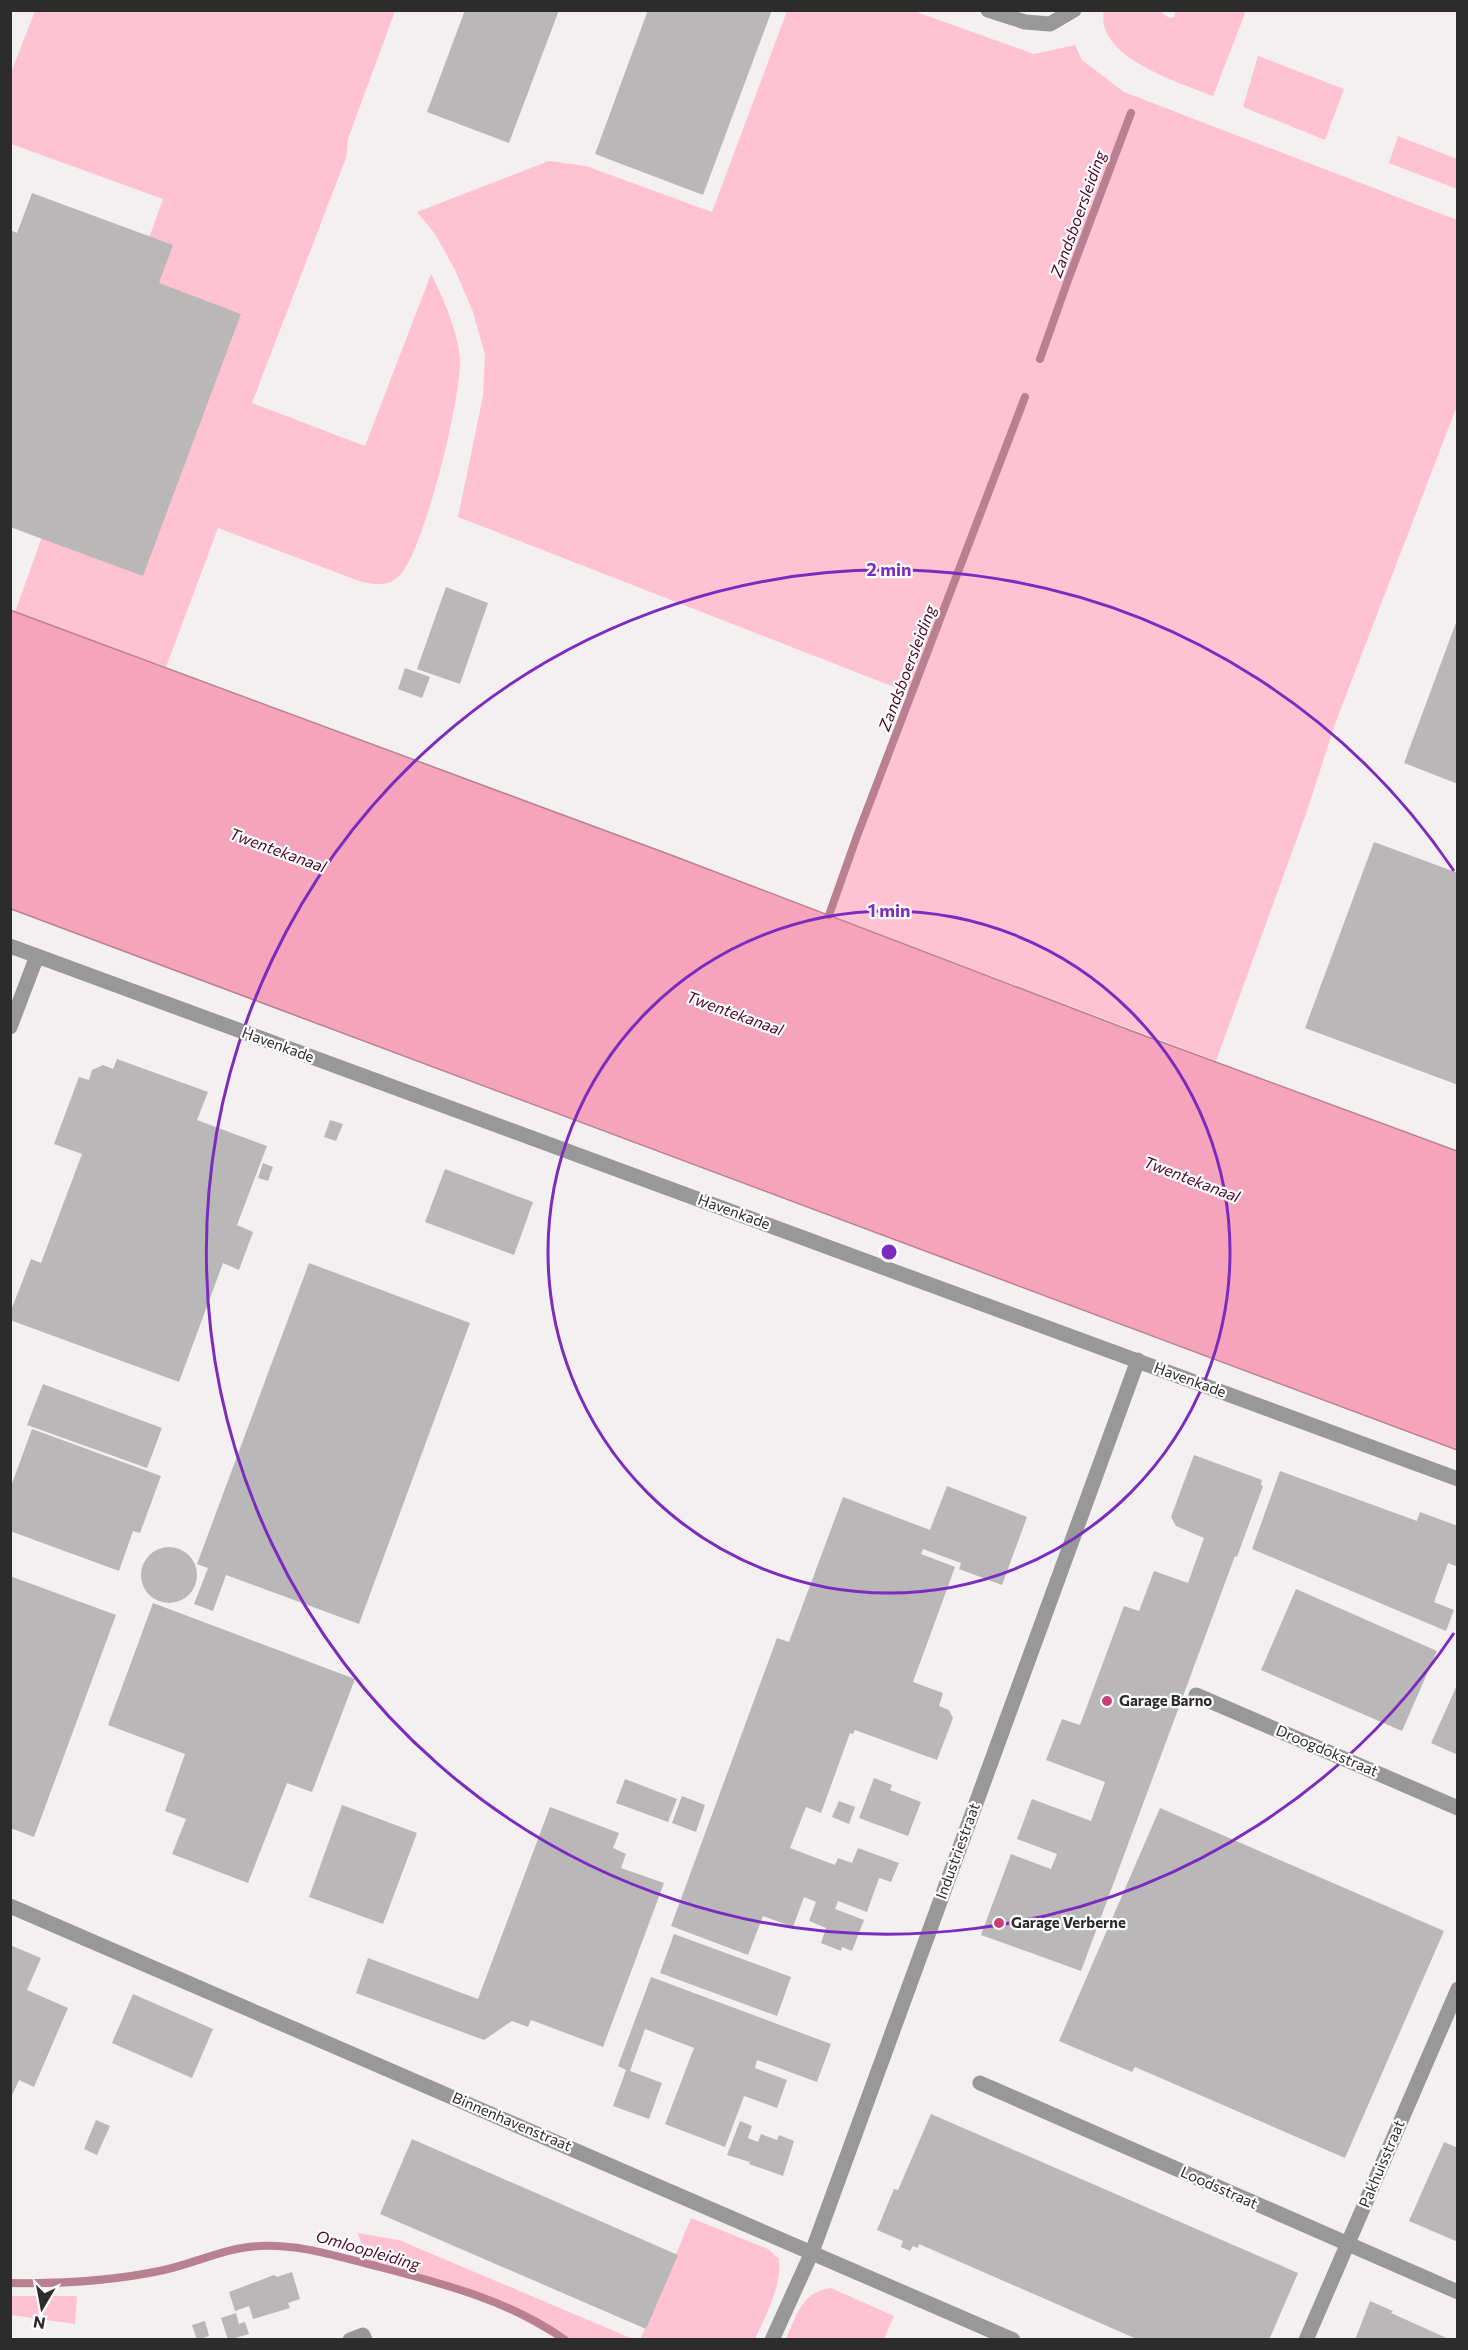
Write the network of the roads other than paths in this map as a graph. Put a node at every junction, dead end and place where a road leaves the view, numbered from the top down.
1 (988, 10) edge
2 (1073, 11) edge
3 (10, 946) edge
4 (37, 956) junction
5 (10, 1027) edge
6 (1138, 1360) junction
7 (1458, 1479) edge
8 (1196, 1695) dead end
9 (1458, 1808) edge
10 (10, 1906) edge
11 (1458, 1989) edge
12 (980, 2083) dead end
13 (1348, 2245) junction
14 (812, 2252) junction
15 (1458, 2292) edge
16 (772, 2340) edge
17 (1013, 2340) edge
18 (1306, 2340) edge

1 - 2 street
3 - 4 street, Havenkade
4 - 5 street
4 - 6 street, Havenkade
6 - 7 street, Havenkade
6 - 14 street, Industriestraat
8 - 9 street, Droogdokstraat
10 - 14 street, Binnenhavenstraat
11 - 13 street, Pakhuisstraat
12 - 13 street, Loodsstraat
13 - 15 street, Loodsstraat
13 - 18 street, Pakhuisstraat
14 - 16 street, Industriestraat
14 - 17 street, Binnenhavenstraat

